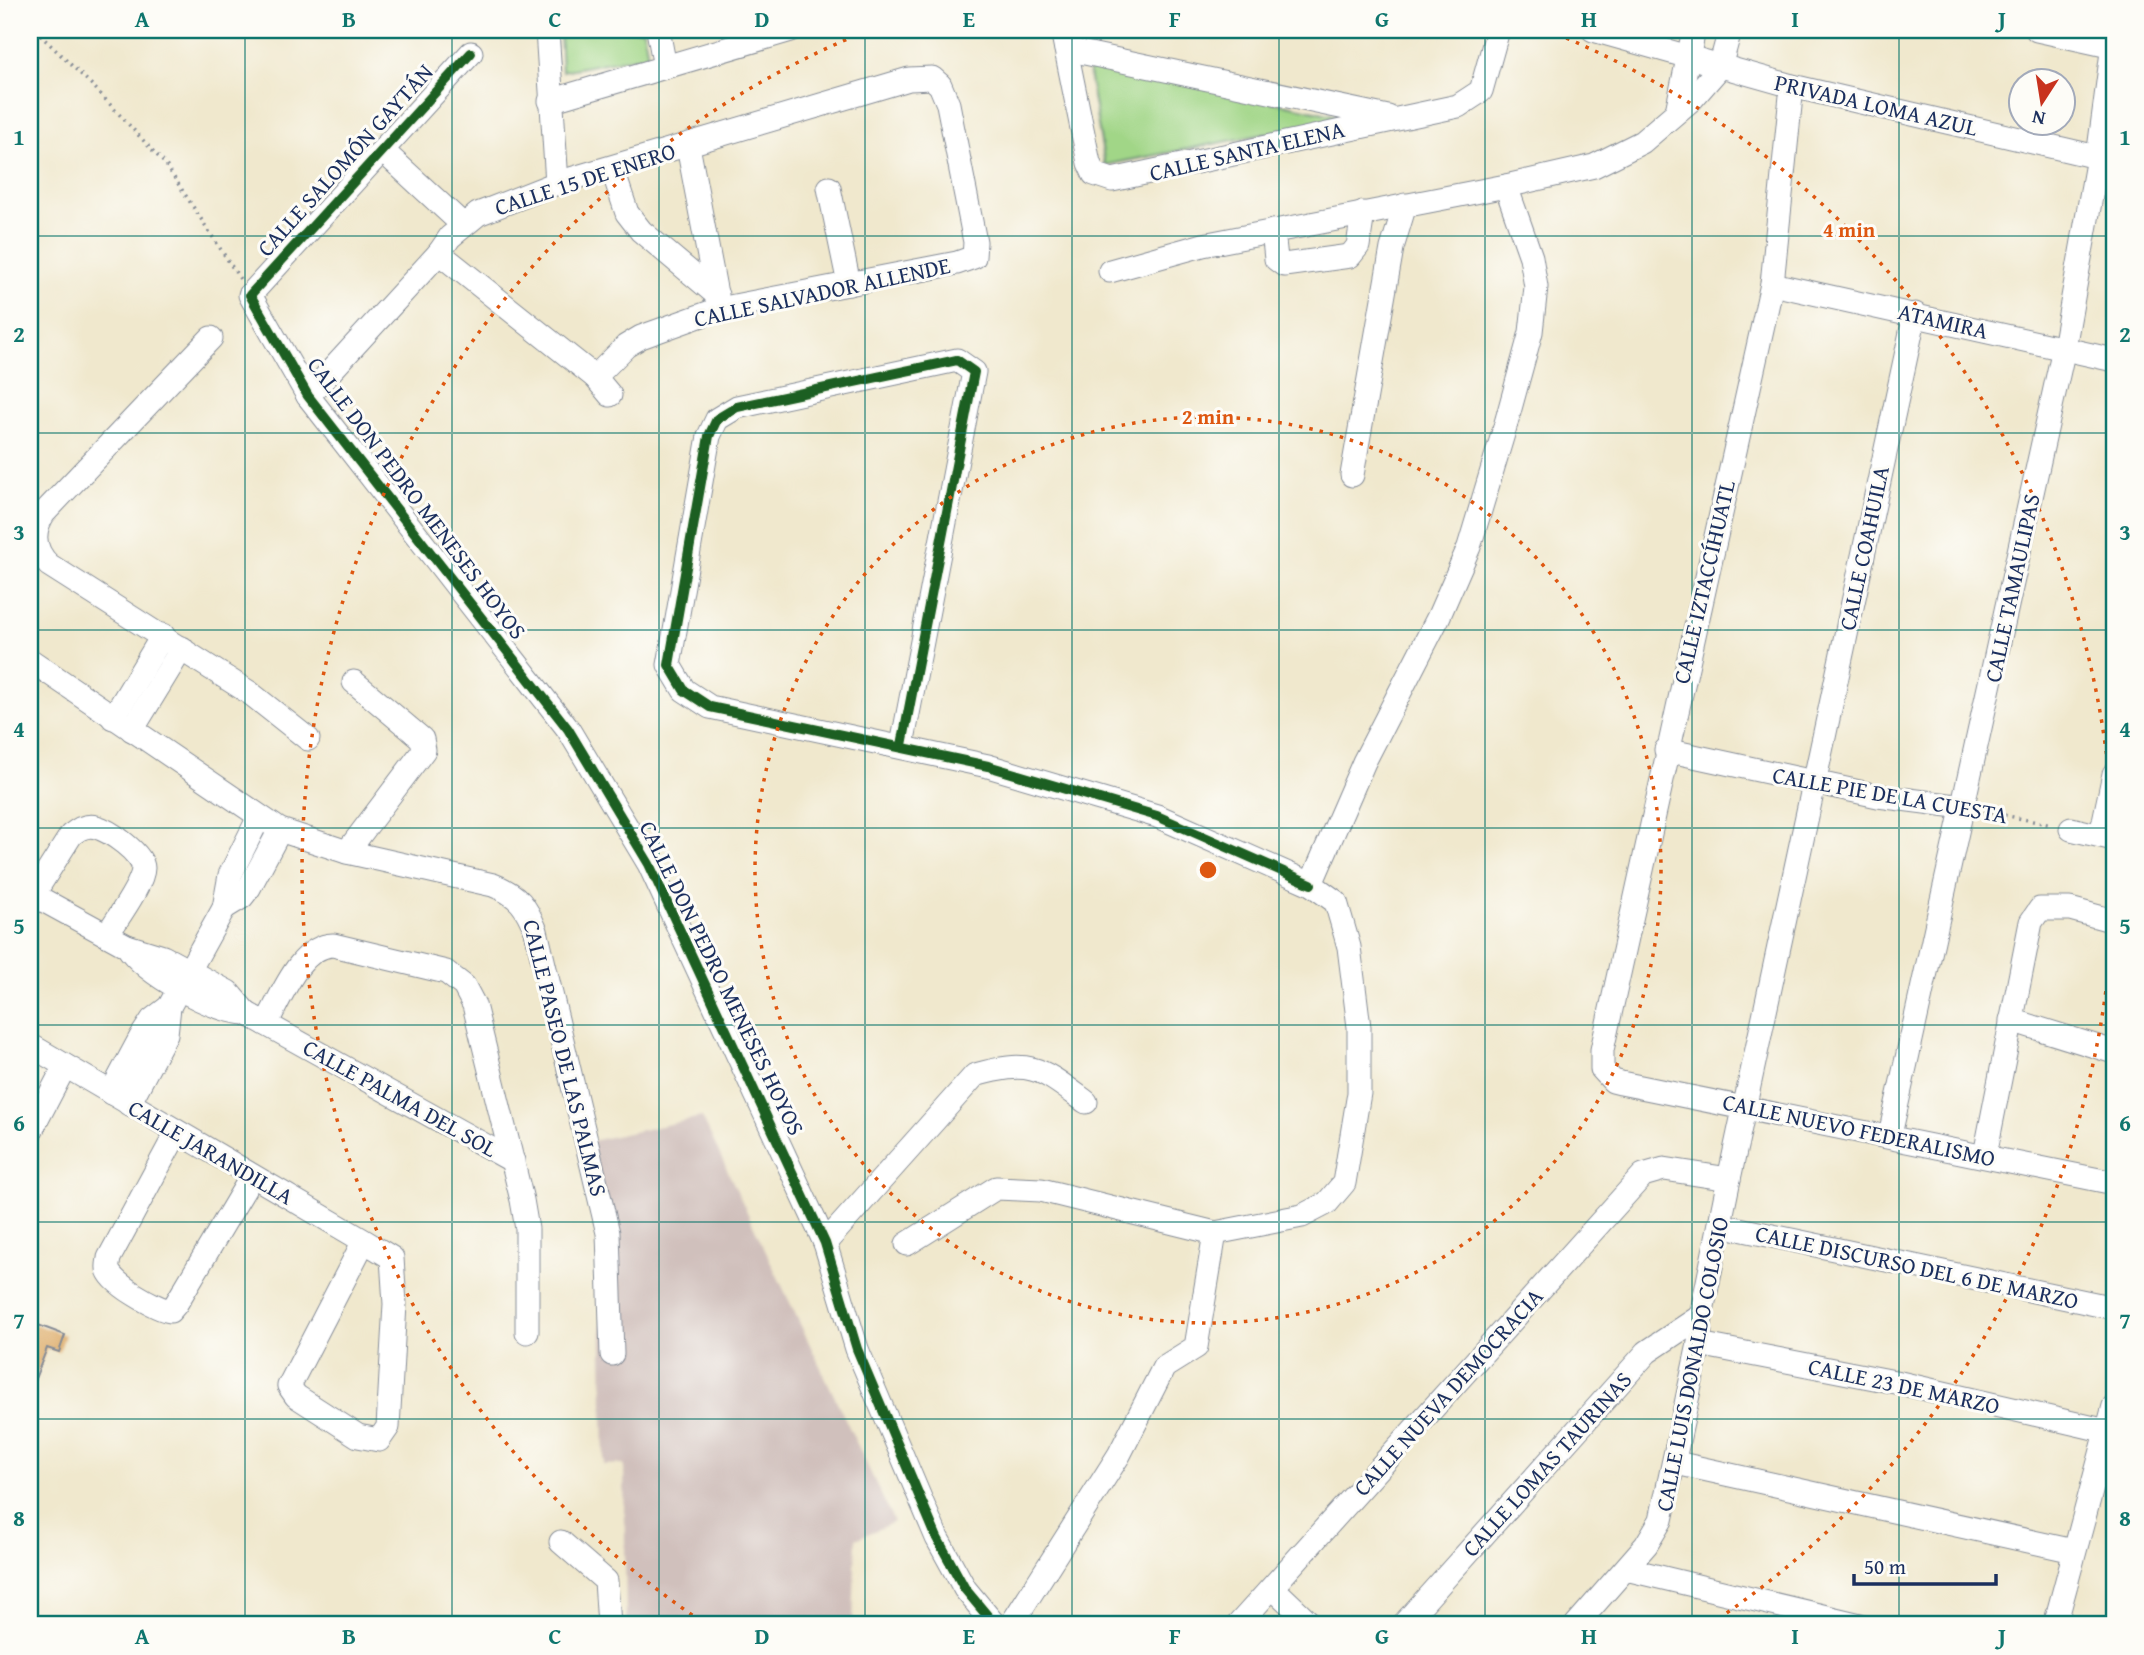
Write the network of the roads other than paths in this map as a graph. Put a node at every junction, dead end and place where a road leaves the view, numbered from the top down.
1 (547, 30) edge
2 (658, 30) edge
3 (791, 30) edge
4 (1498, 30) edge
5 (1593, 30) edge
6 (1694, 30) edge
7 (1730, 30) edge
8 (2037, 30) edge
9 (1064, 39) edge
10 (2114, 43) edge
11 (471, 53) dead end
12 (1689, 57) junction
13 (665, 67) junction
14 (1720, 67) junction
15 (1792, 86) junction
16 (550, 101) junction
17 (1677, 111) junction
18 (1395, 118) junction
19 (688, 146) junction
20 (383, 151) junction
21 (2106, 159) edge
22 (612, 168) junction
23 (557, 183) junction
24 (1506, 186) junction
25 (829, 188) dead end
26 (1405, 205) junction
27 (1363, 213) junction
28 (463, 225) junction
29 (1273, 231) junction
30 (976, 251) joint
31 (439, 253) junction
32 (1110, 271) dead end
33 (849, 284) junction
34 (1772, 284) junction
35 (250, 295) joint
36 (718, 302) junction
37 (1915, 314) junction
38 (211, 338) dead end
39 (2064, 348) junction
40 (2114, 360) edge
41 (595, 377) junction
42 (610, 395) dead end
43 (308, 396) junction
44 (1352, 475) dead end
45 (163, 635) junction
46 (182, 648) junction
47 (30, 660) edge
48 (354, 682) dead end
49 (122, 724) junction
50 (308, 739) dead end
51 (902, 745) junction
52 (1666, 750) junction
53 (2114, 774) edge
54 (1812, 782) junction
55 (1964, 807) junction
56 (259, 817) junction
57 (2071, 829) road end
58 (280, 830) junction
59 (2108, 837) edge
60 (347, 852) junction
61 (1311, 884) junction
62 (31, 894) edge
63 (224, 908) junction
64 (2114, 921) edge
65 (107, 935) junction
66 (179, 988) junction
67 (256, 1019) junction
68 (2011, 1020) junction
69 (30, 1045) edge
70 (2114, 1052) edge
71 (65, 1066) junction
72 (1605, 1074) joint
73 (120, 1098) junction
74 (1086, 1102) dead end
75 (1744, 1105) junction
76 (177, 1132) junction
77 (30, 1133) edge
78 (1890, 1135) junction
79 (1985, 1155) junction
80 (513, 1161) junction
81 (252, 1176) junction
82 (1729, 1179) junction
83 (2114, 1183) edge
84 (1720, 1225) junction
85 (1215, 1233) junction
86 (364, 1241) junction
87 (825, 1243) junction
88 (907, 1244) dead end
89 (2114, 1308) edge
90 (1701, 1316) junction
91 (527, 1332) dead end
92 (1699, 1344) junction
93 (612, 1354) dead end
94 (2114, 1406) edge
95 (2107, 1431) junction
96 (1676, 1463) junction
97 (561, 1542) dead end
98 (2074, 1551) junction
99 (1626, 1569) junction
100 (1274, 1589) junction
101 (609, 1625) edge
102 (995, 1625) edge
103 (1011, 1625) edge
104 (1238, 1625) edge
105 (1312, 1625) edge
106 (1403, 1625) edge
107 (1576, 1625) edge
108 (1860, 1625) edge
109 (2055, 1625) edge

1 - 16 street
2 - 13 street
3 - 13 street
4 - 18 street, CALLE SANTA ELENA
5 - 12 street, PRIVADA LOMA AZUL
6 - 12 street
7 - 14 street
8 - 10 street
9 - 18 street
9 - 18 street, CALLE SANTA ELENA
10 - 21 street, CALLE TAMAULIPAS
11 - 20 street, CALLE SALOMÓN GAYTÁN
12 - 14 street, PRIVADA LOMA AZUL
12 - 17 street
13 - 16 street
14 - 15 street, PRIVADA LOMA AZUL
14 - 17 street
15 - 21 street, PRIVADA LOMA AZUL
15 - 34 street, CALLE IZTACCÍHUATL
16 - 23 street
17 - 24 street
19 - 22 street, CALLE 15 DE ENERO
19 - 30 street, CALLE 15 DE ENERO
19 - 36 street
20 - 28 street
20 - 35 street, CALLE SALOMÓN GAYTÁN
21 - 39 street, CALLE TAMAULIPAS
22 - 23 street, CALLE 15 DE ENERO
22 - 36 street
23 - 28 street, CALLE 15 DE ENERO
24 - 26 street
24 - 61 street
25 - 33 street
26 - 27 street
26 - 44 street
27 - 29 street
27 - 29 street
28 - 31 street, CALLE 15 DE ENERO
29 - 32 street
30 - 33 street, CALLE SALVADOR ALLENDE
31 - 41 street
31 - 43 street, CALLE 15 DE ENERO
33 - 36 street, CALLE SALVADOR ALLENDE
34 - 37 street, ATAMIRA
34 - 52 street, CALLE IZTACCÍHUATL
35 - 43 street, CALLE DON PEDRO MENESES HOYOS
36 - 41 street, CALLE SALVADOR ALLENDE
37 - 39 street, ATAMIRA
37 - 54 street, CALLE COAHUILA
38 - 45 street
39 - 40 street, ATAMIRA
39 - 55 street, CALLE TAMAULIPAS
41 - 42 street
43 - 87 street, CALLE DON PEDRO MENESES HOYOS
45 - 46 street
45 - 49 street
46 - 49 street
46 - 50 street
47 - 49 street, CALLE PASEO DE LAS PALMAS
48 - 60 street
49 - 56 street, CALLE PASEO DE LAS PALMAS
51 - 51 street
51 - 61 street
52 - 54 street, CALLE PIE DE LA CUESTA
52 - 72 street, CALLE IZTACCÍHUATL
53 - 59 street
54 - 55 street, CALLE PIE DE LA CUESTA
54 - 75 street, CALLE COAHUILA
55 - 78 street, CALLE TAMAULIPAS
56 - 58 street, CALLE PASEO DE LAS PALMAS
56 - 63 street
57 - 59 street
58 - 60 street, CALLE PASEO DE LAS PALMAS
58 - 63 street
60 - 93 street, CALLE PASEO DE LAS PALMAS
61 - 85 street
62 - 65 street, CALLE PALMA DEL SOL
62 - 65 street
63 - 66 street
64 - 68 street
65 - 66 street, CALLE PALMA DEL SOL
66 - 67 street, CALLE PALMA DEL SOL
66 - 73 street
67 - 80 street, CALLE PALMA DEL SOL
67 - 80 street
68 - 70 street
68 - 79 street
69 - 71 street, CALLE JARANDILLA
71 - 73 street, CALLE JARANDILLA
71 - 77 street
72 - 75 street, CALLE NUEVO FEDERALISMO
73 - 76 street, CALLE JARANDILLA
74 - 87 street
75 - 78 street, CALLE NUEVO FEDERALISMO
75 - 82 street, CALLE LUIS DONALDO COLOSIO
76 - 81 street, CALLE JARANDILLA
76 - 81 street
78 - 79 street, CALLE NUEVO FEDERALISMO
79 - 83 street, CALLE NUEVO FEDERALISMO
80 - 91 street, CALLE PALMA DEL SOL
81 - 86 street, CALLE JARANDILLA
82 - 84 street, CALLE LUIS DONALDO COLOSIO
82 - 100 street, CALLE NUEVA DEMOCRACIA
84 - 89 street, CALLE DISCURSO DEL 6 DE MARZO
84 - 90 street, CALLE LUIS DONALDO COLOSIO
85 - 88 street
85 - 103 street
86 - 86 street, CALLE JARANDILLA
87 - 102 street, CALLE DON PEDRO MENESES HOYOS
90 - 92 street, CALLE LUIS DONALDO COLOSIO
90 - 106 street, CALLE LOMAS TAURINAS
92 - 95 street, CALLE 23 DE MARZO
92 - 96 street, CALLE LUIS DONALDO COLOSIO
94 - 95 street
95 - 98 street
96 - 98 street
96 - 99 street, CALLE LUIS DONALDO COLOSIO
97 - 101 street
98 - 109 street
99 - 107 street, CALLE LUIS DONALDO COLOSIO
99 - 108 street
100 - 104 street, CALLE NUEVA DEMOCRACIA
100 - 105 street

